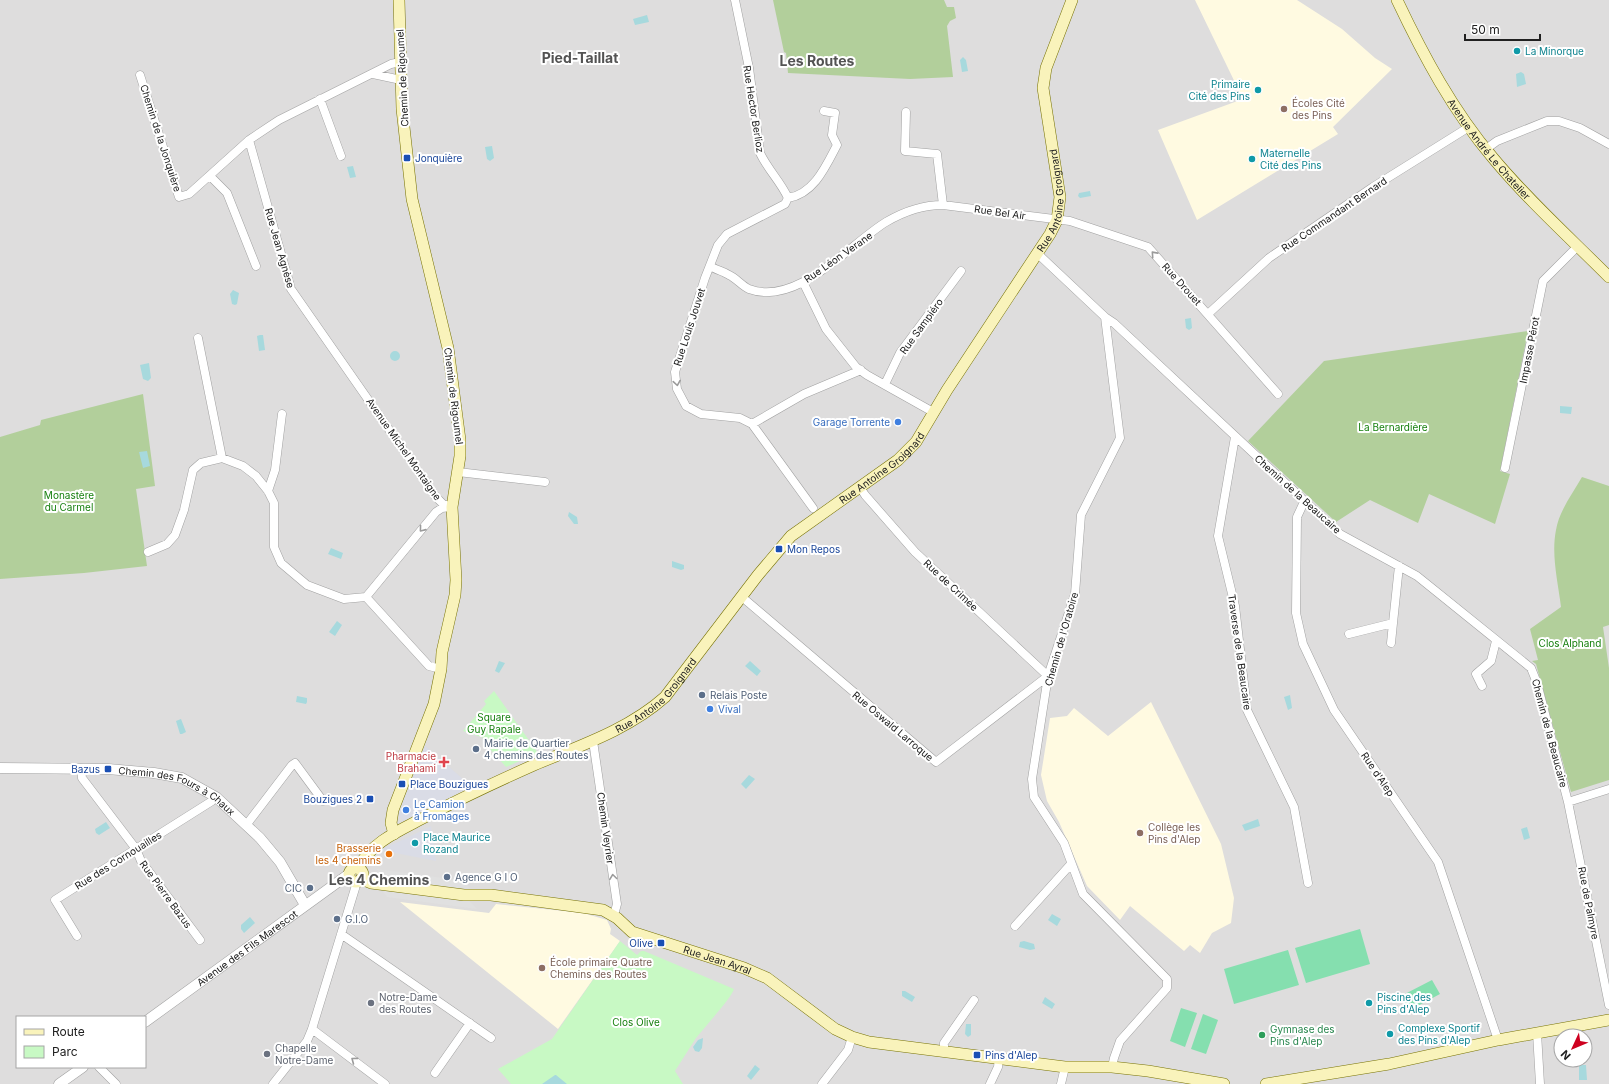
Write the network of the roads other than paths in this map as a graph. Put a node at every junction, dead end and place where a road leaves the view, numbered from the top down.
1 (399, 0) edge
2 (735, 0) edge
3 (1072, 0) edge
4 (1397, 0) edge
5 (400, 62) junction
6 (373, 74) junction
7 (140, 75) dead end
8 (401, 80) junction
9 (320, 99) junction
10 (824, 111) dead end
11 (906, 112) dead end
12 (1469, 126) junction
13 (249, 140) junction
14 (1609, 144) edge
15 (1486, 149) junction
16 (341, 156) dead end
17 (210, 176) junction
18 (788, 198) junction
19 (944, 204) junction
20 (1057, 220) junction
21 (1578, 246) junction
22 (1038, 254) junction
23 (256, 266) dead end
24 (710, 266) junction
25 (962, 272) dead end
26 (1609, 278) edge
27 (803, 282) junction
28 (1208, 314) junction
29 (1105, 316) junction
30 (198, 338) dead end
31 (861, 370) junction
32 (885, 384) junction
33 (360, 386) joint
34 (1278, 394) dead end
35 (934, 412) junction
36 (282, 414) dead end
37 (752, 424) junction
38 (1235, 437) junction
39 (222, 458) junction
40 (1505, 468) dead end
41 (458, 472) junction
42 (545, 482) dead end
43 (860, 487) junction
44 (268, 490) junction
45 (1304, 502) junction
46 (452, 507) junction
47 (812, 508) dead end
48 (148, 552) dead end
49 (1399, 566) junction
50 (366, 597) junction
51 (742, 598) junction
52 (1392, 623) junction
53 (1349, 634) dead end
54 (1496, 641) junction
55 (1391, 643) dead end
56 (441, 669) junction
57 (1048, 676) junction
58 (1482, 686) dead end
59 (593, 741) junction
60 (0, 768) edge
61 (81, 768) junction
62 (1609, 789) edge
63 (216, 796) junction
64 (323, 801) dead end
65 (1568, 802) junction
66 (247, 824) junction
67 (394, 834) junction
68 (136, 850) junction
69 (1071, 864) junction
70 (356, 876) junction
71 (1308, 883) dead end
72 (305, 905) junction
73 (614, 915) junction
74 (1015, 926) dead end
75 (341, 934) junction
76 (77, 936) dead end
77 (200, 940) dead end
78 (974, 1000) dead end
79 (1609, 1005) edge
80 (1609, 1020) edge
81 (146, 1021) edge
82 (470, 1023) junction
83 (312, 1029) junction
84 (1537, 1034) junction
85 (852, 1037) junction
86 (492, 1038) dead end
87 (1498, 1040) junction
88 (944, 1051) junction
89 (999, 1058) junction
90 (1065, 1067) junction
91 (1112, 1067) junction
92 (82, 1068) edge
93 (100, 1068) edge
94 (435, 1073) dead end
95 (59, 1084) edge
96 (116, 1084) edge
97 (273, 1084) edge
98 (385, 1084) edge
99 (822, 1084) edge
100 (990, 1084) edge
101 (1061, 1084) edge
102 (1224, 1084) edge
103 (1266, 1084) edge
104 (1540, 1084) edge

1 - 5 main road, Chemin de Rigoumel
2 - 18 street, Rue Hector Berlioz
3 - 20 main road, Rue Antoine Groignard
4 - 12 main road, Avenue André Le Chatelier
5 - 6 street, Chemin de la Jonquière
5 - 8 main road, Chemin de Rigoumel
6 - 8 street
6 - 9 street, Chemin de la Jonquière
7 - 17 street, Chemin de la Jonquière
8 - 41 main road, Chemin de Rigoumel
9 - 13 street, Chemin de la Jonquière
9 - 16 street
10 - 18 street
11 - 19 street
12 - 15 main road, Avenue André Le Chatelier
12 - 28 street, Rue Commandant Bernard
13 - 17 street, Chemin de la Jonquière
13 - 33 street, Rue Jean Agnèse
14 - 15 street
15 - 21 main road, Avenue André Le Chatelier
17 - 23 street
18 - 24 street
19 - 20 street, Rue Bel Air
19 - 27 street, Rue Léon Verane
20 - 22 main road, Rue Antoine Groignard
28 -> 20 street, Rue Drouet
21 - 26 main road, Avenue André Le Chatelier
21 - 40 street, Impasse Pérot
22 - 29 street
22 - 35 main road, Rue Antoine Groignard
24 - 27 street, Rue Léon Verane
24 -> 37 street, Rue Louis Jouvet
25 - 32 street, Rue Sampiéro
27 - 31 street
28 - 34 street, Rue Drouet
29 - 38 street, Chemin de la Beaucaire
29 - 57 street, Chemin de l'Oratoire
30 - 39 street
31 - 32 street
31 - 37 street
32 - 35 street
33 - 46 street, Avenue Michel Montaigne
35 - 43 main road, Rue Antoine Groignard
36 - 44 street
37 - 47 street
38 - 45 street, Chemin de la Beaucaire
38 - 71 street, Traverse de la Beaucaire
39 - 44 street
39 - 48 street
41 - 42 street
41 - 46 main road, Chemin de Rigoumel
43 - 51 main road, Rue Antoine Groignard
43 - 57 street, Rue de Crimée
44 - 50 street
45 - 49 street, Chemin de la Beaucaire
45 - 87 street, Rue d'Alep
46 -> 50 street
46 - 56 main road, Chemin de Rigoumel
49 - 52 street
49 - 54 street, Chemin de la Beaucaire
50 - 56 street
51 - 57 street, Rue Oswald Larroque
51 - 59 main road, Rue Antoine Groignard
52 - 53 street
52 - 55 street
54 - 58 street
54 - 65 street, Chemin de la Beaucaire
56 - 67 main road, Chemin de Rigoumel
57 - 69 street, Chemin de l'Oratoire
59 - 67 main road, Rue Antoine Groignard
73 -> 59 street, Chemin Veyrier
60 - 61 street, Chemin des Fours à Chaux
61 - 63 street, Chemin des Fours à Chaux
61 - 68 street, Rue Pierre Bazus
62 - 65 street
63 - 66 street, Chemin des Fours à Chaux
63 - 68 street, Rue des Cornouailles
64 - 66 street
65 - 79 street, Rue de Palmyre
66 - 72 street, Chemin des Fours à Chaux
67 - 70 main road
68 - 76 street, Rue des Cornouailles
68 - 77 street, Rue Pierre Bazus
69 - 74 street
69 - 91 street, Chemin de l'Oratoire
70 - 72 street, Avenue des Fils Marescot
70 - 73 main road, Rue Jean Ayral
70 - 75 street
72 - 81 street, Avenue des Fils Marescot
73 - 85 main road, Rue Jean Ayral
75 - 82 street
75 - 83 street
78 - 88 street
80 - 84 main road
82 - 86 street
82 - 94 street
83 - 97 street
98 -> 83 street
84 - 87 main road
84 - 104 street
85 - 88 main road, Rue Jean Ayral
85 - 99 street
87 - 103 main road
88 - 89 main road, Rue Jean Ayral
89 - 90 main road, Rue Jean Ayral
89 - 100 street
90 - 91 main road, Rue Jean Ayral
90 - 101 street
91 - 102 main road, Rue Jean Ayral
92 - 95 street
93 - 96 street

